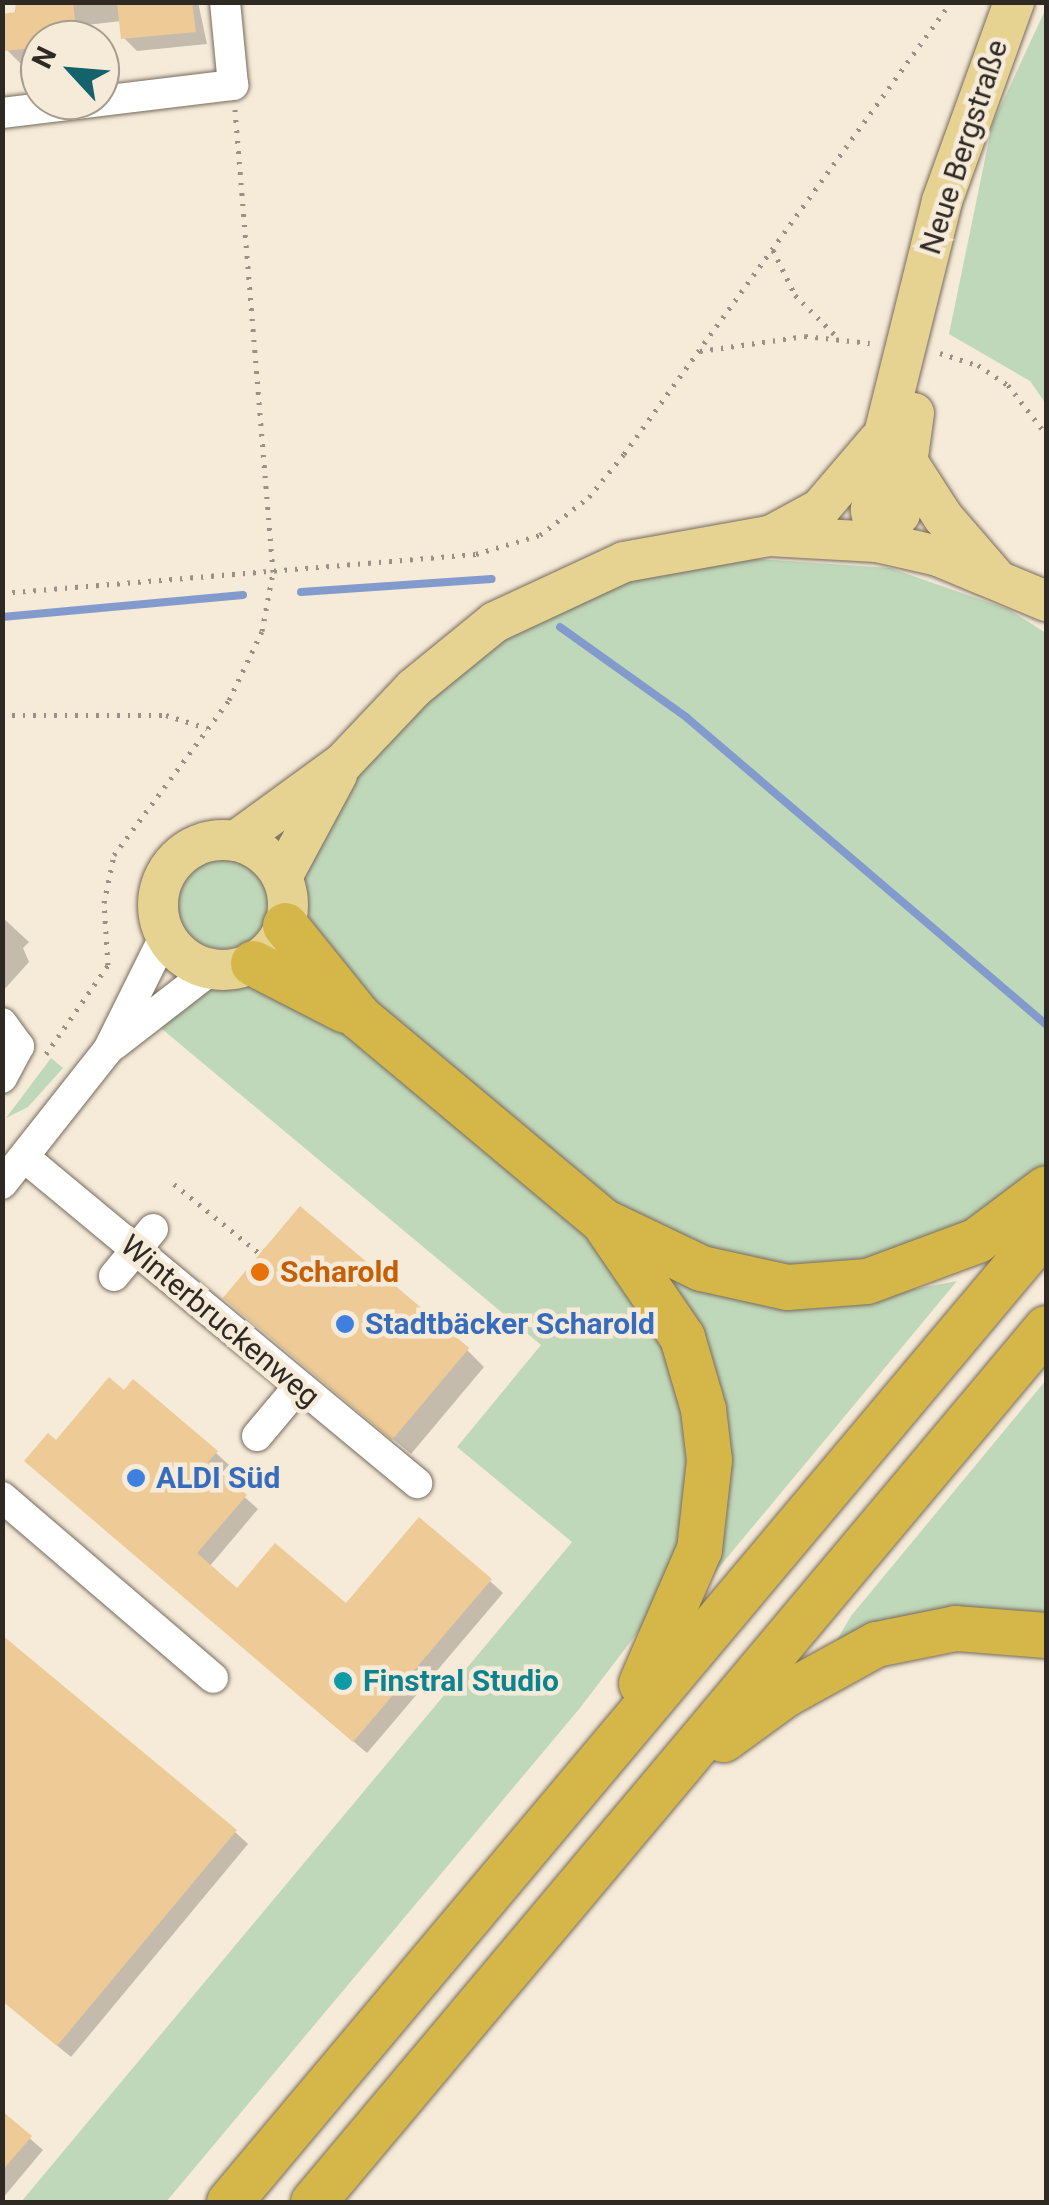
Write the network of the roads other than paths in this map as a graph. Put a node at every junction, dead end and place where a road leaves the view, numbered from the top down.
1 (225, 2) edge
2 (1014, 2) edge
3 (2, 112) edge
4 (896, 448) junction
5 (769, 536) junction
6 (877, 542) junction
7 (994, 576) junction
8 (1046, 601) edge
9 (343, 763) junction
10 (236, 841) junction
11 (282, 877) junction
12 (285, 925) junction
13 (166, 935) junction
14 (233, 966) junction
15 (359, 1017) junction
16 (2, 1023) edge
17 (108, 1050) junction
18 (2, 1078) edge
19 (10, 1169) edge
20 (1046, 1188) edge
21 (603, 1221) junction
22 (1046, 1229) edge
23 (144, 1240) junction
24 (114, 1276) dead end
25 (1046, 1328) edge
26 (298, 1386) junction
27 (257, 1436) dead end
28 (417, 1483) dead end
29 (2, 1497) edge
30 (1046, 1635) edge
31 (213, 1678) dead end
32 (607, 1750) junction
33 (666, 1781) junction
34 (229, 2202) edge
35 (313, 2202) edge

1 - 3 street
2 - 4 main road, Neue Bergstraße
4 - 5 main road
4 - 6 main road, Neue Bergstraße
4 - 7 main road
5 - 6 main road
5 - 9 main road
6 - 7 main road
7 - 8 main road
9 - 10 main road
9 - 11 main road
10 - 11 main road
10 - 13 main road
11 - 12 main road
12 - 14 main road
12 - 15 highway
13 - 14 main road
13 - 17 street, Winterbruckenweg
14 - 15 highway
14 - 17 street, Winterbruckenweg
15 - 21 highway
16 - 18 street
17 - 19 street, Winterbruckenweg
19 - 23 street, Winterbruckenweg
20 - 21 highway
21 - 32 highway
22 - 32 highway
23 - 24 street
23 - 26 street, Winterbruckenweg
25 - 33 highway
26 - 27 street
26 - 28 street, Winterbruckenweg
29 - 31 street
30 - 33 highway
32 - 34 highway
33 - 35 highway

